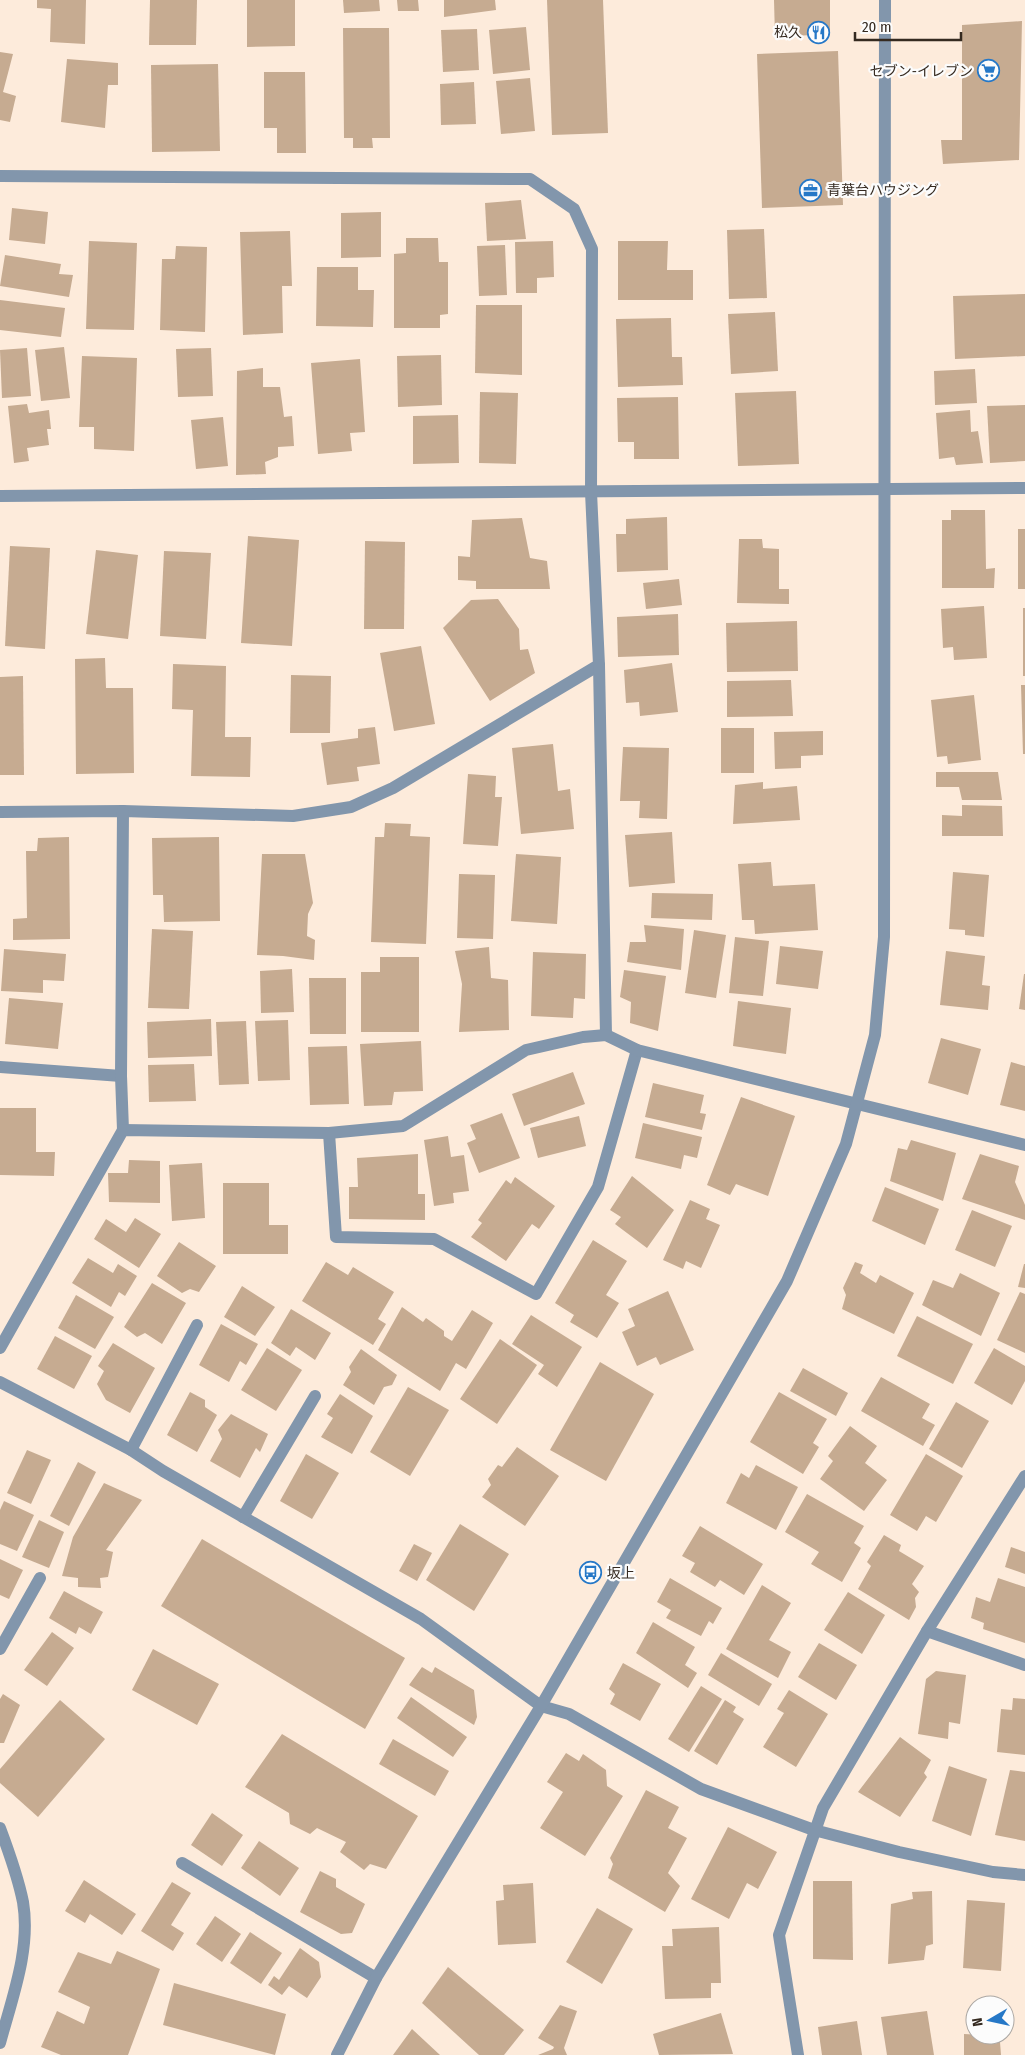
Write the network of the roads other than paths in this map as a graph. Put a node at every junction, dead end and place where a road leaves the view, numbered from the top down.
1 (885, 0) edge
2 (0, 176) edge
3 (885, 488) junction
4 (1025, 488) edge
5 (591, 492) junction
6 (0, 496) edge
7 (600, 665) junction
8 (123, 811) junction
9 (0, 812) edge
10 (606, 1036) junction
11 (637, 1050) junction
12 (0, 1067) edge
13 (121, 1076) junction
14 (857, 1104) junction
15 (123, 1130) junction
16 (329, 1133) junction
17 (1025, 1145) edge
18 (197, 1325) dead end
19 (0, 1348) edge
20 (0, 1382) edge
21 (316, 1396) dead end
22 (130, 1450) junction
23 (1025, 1476) edge
24 (243, 1517) junction
25 (40, 1578) dead end
26 (927, 1631) junction
27 (0, 1649) edge
28 (1025, 1665) edge
29 (541, 1706) junction
30 (0, 1828) edge
31 (814, 1830) junction
32 (182, 1863) dead end
33 (1025, 1875) edge
34 (376, 1978) junction
35 (0, 2043) edge
36 (337, 2055) edge
37 (798, 2055) edge

1 - 3 street
2 - 5 street
3 - 4 street
3 - 5 street
3 - 14 street
5 - 6 street
5 - 7 street
7 - 8 street
7 - 10 street
8 - 9 street
8 - 13 street
10 - 11 street
10 - 16 street
11 - 14 street
11 - 16 street
12 - 13 street
13 - 15 street
14 - 17 street
14 - 29 street
15 - 16 street
15 - 19 street
18 - 22 street
20 - 22 street
21 - 24 street
22 - 24 street
23 - 26 street
24 - 29 street
25 - 27 street
26 - 28 street
26 - 31 street
29 - 31 street
29 - 34 street
30 - 35 street
31 - 33 street
31 - 37 street
32 - 34 street
34 - 36 street

